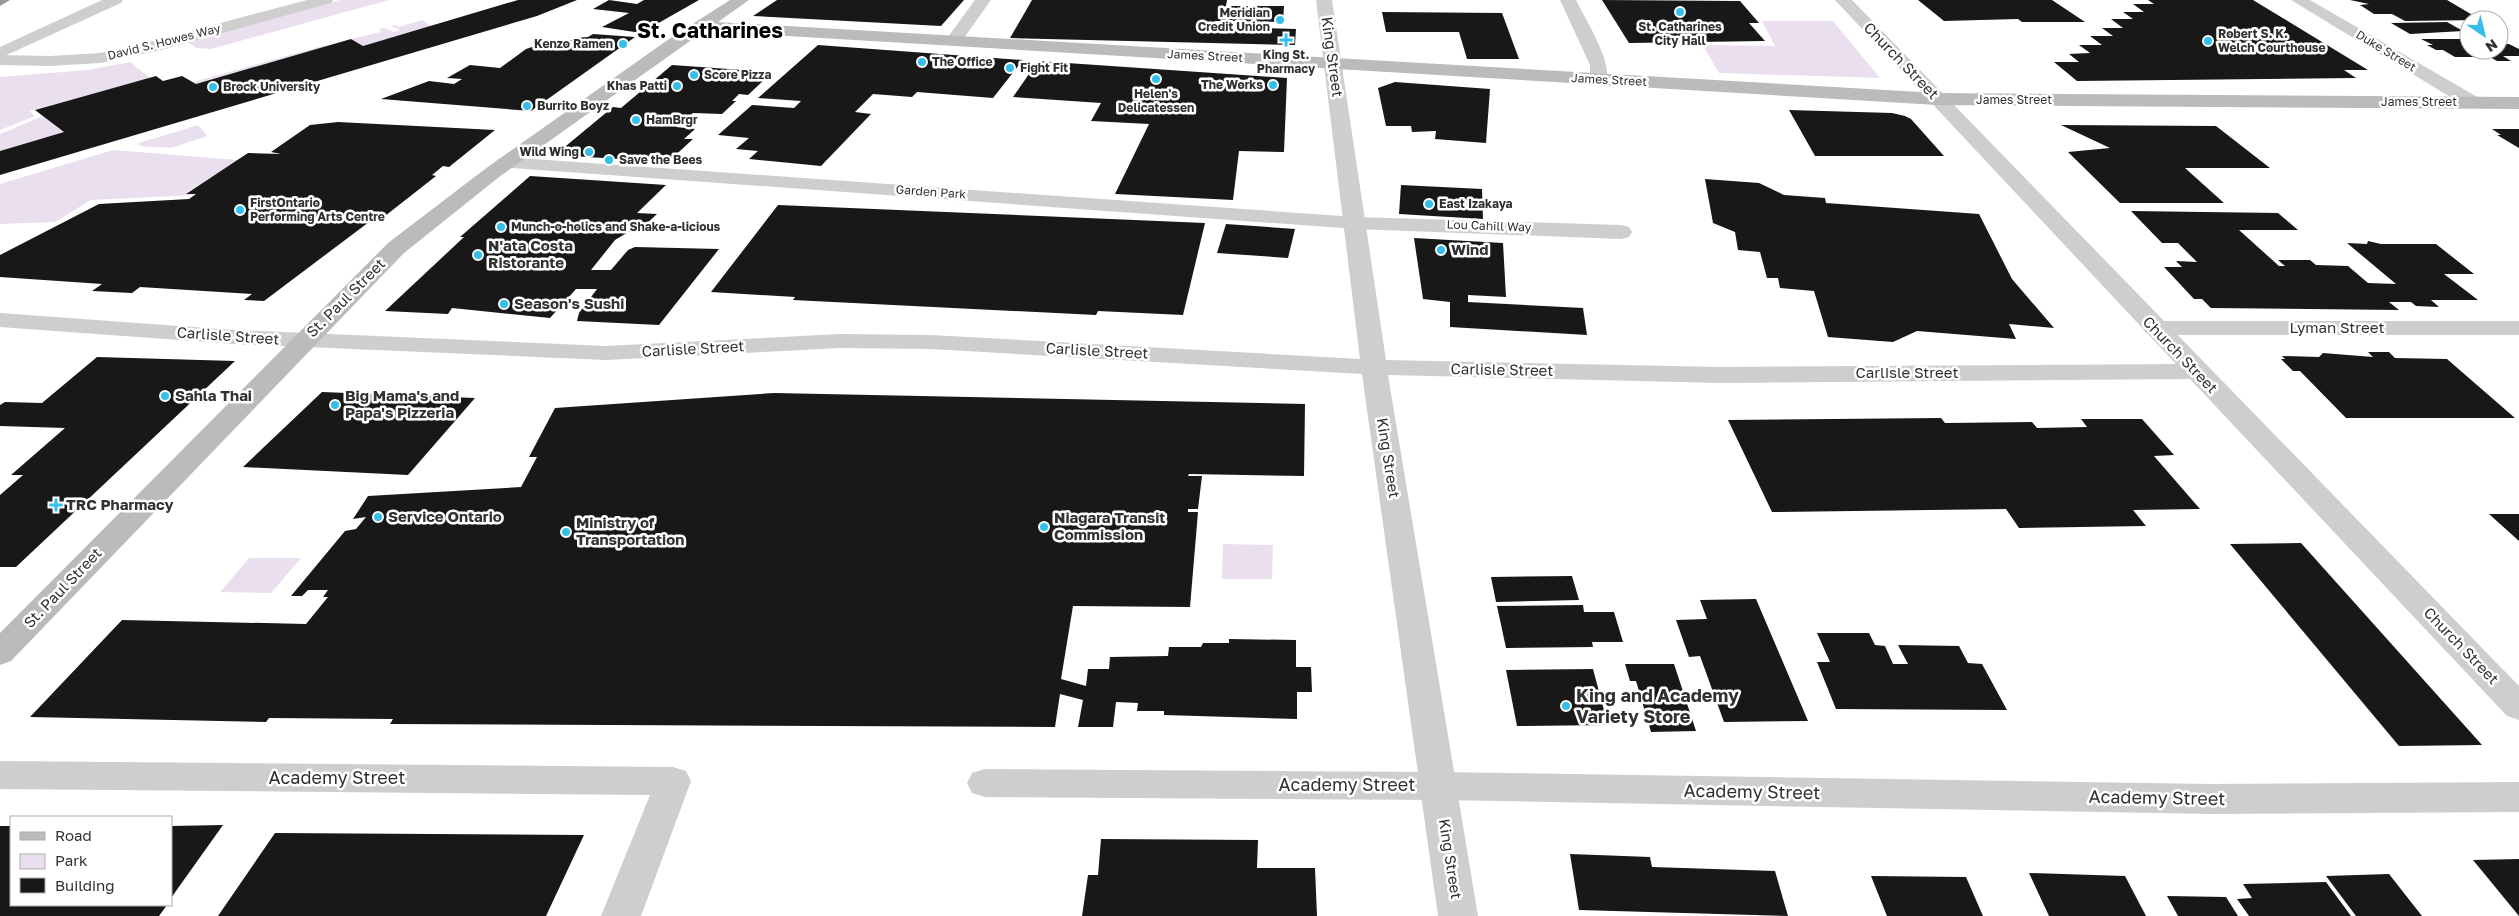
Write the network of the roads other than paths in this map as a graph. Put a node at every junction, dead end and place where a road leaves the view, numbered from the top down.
1 (115, 0) edge
2 (325, 0) edge
3 (741, 0) edge
4 (983, 0) edge
5 (1324, 0) edge
6 (1568, 0) edge
7 (1843, 0) edge
8 (2300, 0) edge
9 (700, 26) junction
10 (952, 40) junction
11 (0, 53) edge
12 (0, 60) edge
13 (1332, 63) junction
14 (1599, 79) junction
15 (1937, 99) junction
16 (2472, 102) junction
17 (2519, 103) edge
18 (505, 163) junction
19 (1356, 223) junction
20 (1621, 232) dead end
21 (0, 320) edge
22 (2155, 328) junction
23 (2519, 328) edge
24 (303, 341) junction
25 (1374, 367) junction
26 (2195, 371) junction
27 (0, 652) edge
28 (2519, 707) edge
29 (0, 775) edge
30 (985, 783) dead end
31 (1439, 786) junction
32 (2519, 797) edge
33 (621, 916) edge
34 (1458, 916) edge

1 - 11 street
2 - 12 street, David S. Howes Way
3 - 9 main road, St. Paul Street
4 - 10 street
5 - 13 street, King Street
6 - 14 street
7 - 15 street, Church Street
8 - 16 street, Duke Street
9 - 10 main road, James Street
9 - 18 main road, St. Paul Street
10 - 13 main road, James Street
13 - 14 main road, James Street
13 - 19 street, King Street
14 - 15 main road, James Street
15 - 16 main road, James Street
15 - 22 street, Church Street
16 - 17 main road, James Street
18 - 19 street, Garden Park
18 - 24 main road, St. Paul Street
19 - 20 street, Lou Cahill Way
19 - 25 street, King Street
21 - 24 street, Carlisle Street
22 - 23 street, Lyman Street
22 - 26 street, Church Street
24 - 25 street, Carlisle Street
24 - 27 main road, St. Paul Street
25 - 26 street, Carlisle Street
25 - 31 street, King Street
26 - 28 street, Church Street
29 - 33 street, Academy Street
30 - 31 street, Academy Street
31 - 32 street, Academy Street
31 - 34 street, King Street

